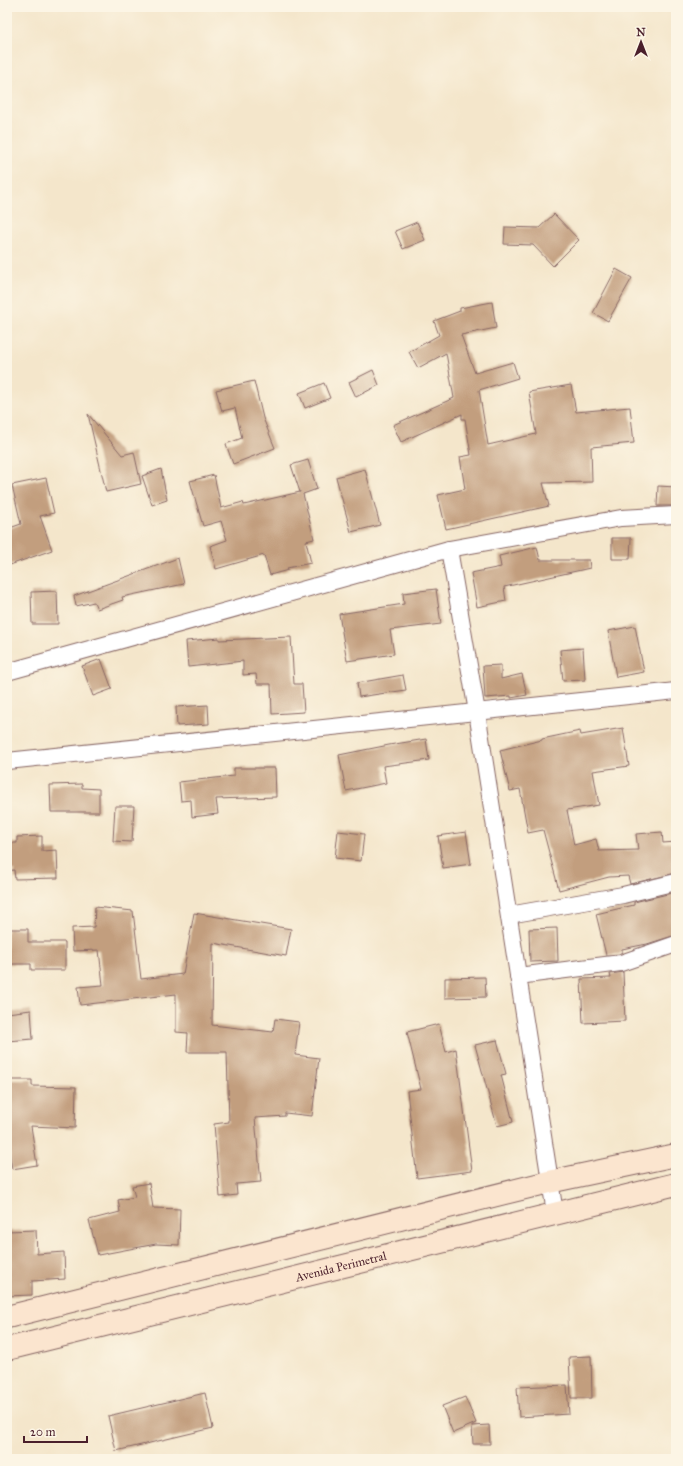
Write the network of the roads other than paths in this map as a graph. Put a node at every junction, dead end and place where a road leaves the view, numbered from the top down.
1 (676, 515) edge
2 (449, 549) junction
3 (7, 672) edge
4 (676, 691) edge
5 (477, 712) junction
6 (7, 762) edge
7 (676, 882) edge
8 (509, 915) junction
9 (676, 944) edge
10 (518, 976) junction
11 (676, 1155) edge
12 (549, 1182) junction
13 (676, 1184) edge
14 (554, 1213) junction
15 (7, 1317) edge
16 (7, 1349) edge

1 - 2 street
2 - 3 street
2 - 5 street
4 - 5 street
5 - 6 street
5 - 8 street
7 - 8 street
8 - 10 street
9 - 10 street
10 - 12 street
11 - 12 main road
12 - 14 street
12 - 15 main road
13 - 14 main road, Avenida Perimetral
14 - 16 main road, Avenida Perimetral

